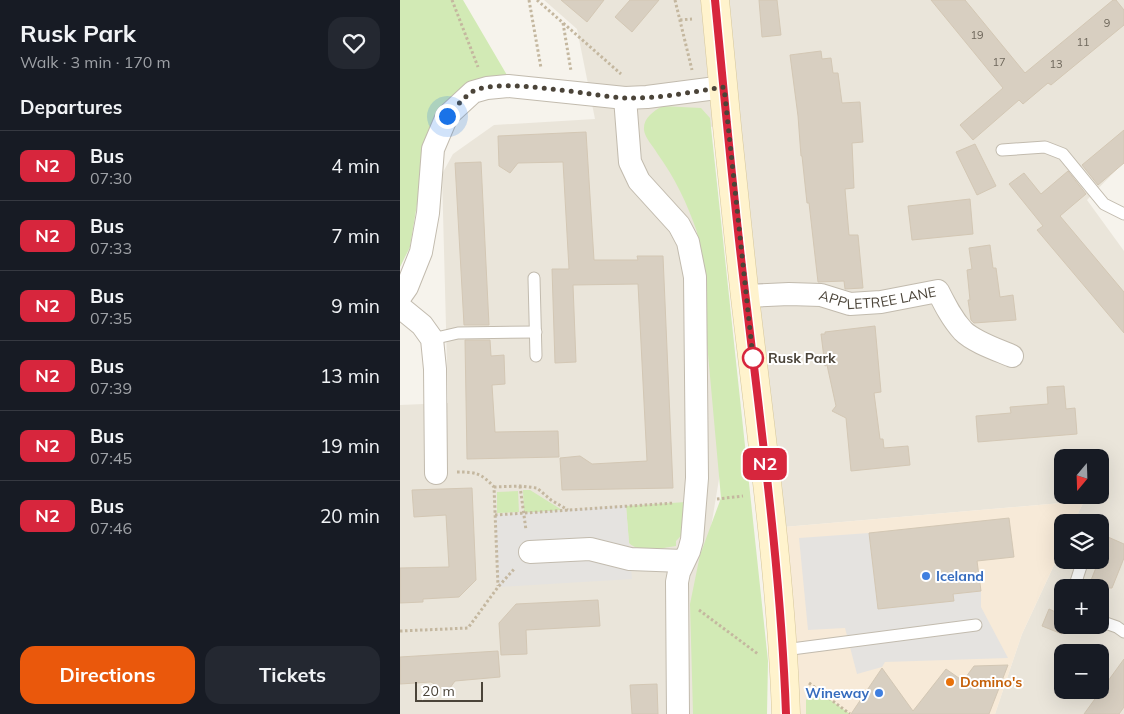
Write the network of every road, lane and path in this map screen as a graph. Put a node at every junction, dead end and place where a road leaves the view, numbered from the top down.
1 (452, 0) edge
2 (529, 0) edge
3 (538, 0) edge
4 (675, 0) edge
5 (715, 0) edge
6 (563, 23) junction
7 (724, 87) junction
8 (486, 88) junction
9 (544, 89) junction
10 (697, 90) junction
11 (575, 93) junction
12 (636, 97) junction
13 (1002, 150) dead end
14 (1124, 214) edge
15 (534, 278) dead end
16 (745, 296) junction
17 (400, 297) edge
18 (400, 307) edge
19 (536, 332) junction
20 (432, 339) junction
21 (536, 356) dead end
22 (1012, 356) dead end
23 (436, 473) joint
24 (520, 486) junction
25 (494, 487) junction
26 (769, 494) junction
27 (695, 501) junction
28 (569, 510) junction
29 (523, 513) junction
30 (495, 515) junction
31 (530, 552) junction
32 (684, 561) junction
33 (498, 587) junction
34 (976, 624) dead end
35 (1109, 624) edge
36 (400, 631) edge
37 (1124, 632) edge
38 (784, 650) junction
39 (678, 714) edge
40 (786, 714) edge

1 - 8 path
2 - 9 path
3 - 6 path
4 - 10 path
5 - 7 main road
6 - 11 path
6 - 12 path
7 - 10 street
7 - 16 main road
8 - 9 street
8 - 17 street
9 - 11 street
10 - 12 street
11 - 12 street
12 - 27 street
13 - 14 lane
15 - 19 lane
16 - 22 street, APPLETREE LANE
16 - 26 main road
18 - 20 street
19 - 20 lane
19 - 21 lane
20 - 23 street
23 - 25 path
24 - 25 path
24 - 28 path
24 - 29 path
25 - 30 path
26 - 27 path
26 - 38 main road
27 - 28 path
27 - 32 street
28 - 29 path
29 - 30 path
29 - 31 path
30 - 33 path
31 - 32 street
31 - 33 path
32 - 39 street
33 - 36 path
34 - 38 lane
35 - 37 lane
38 - 40 main road

